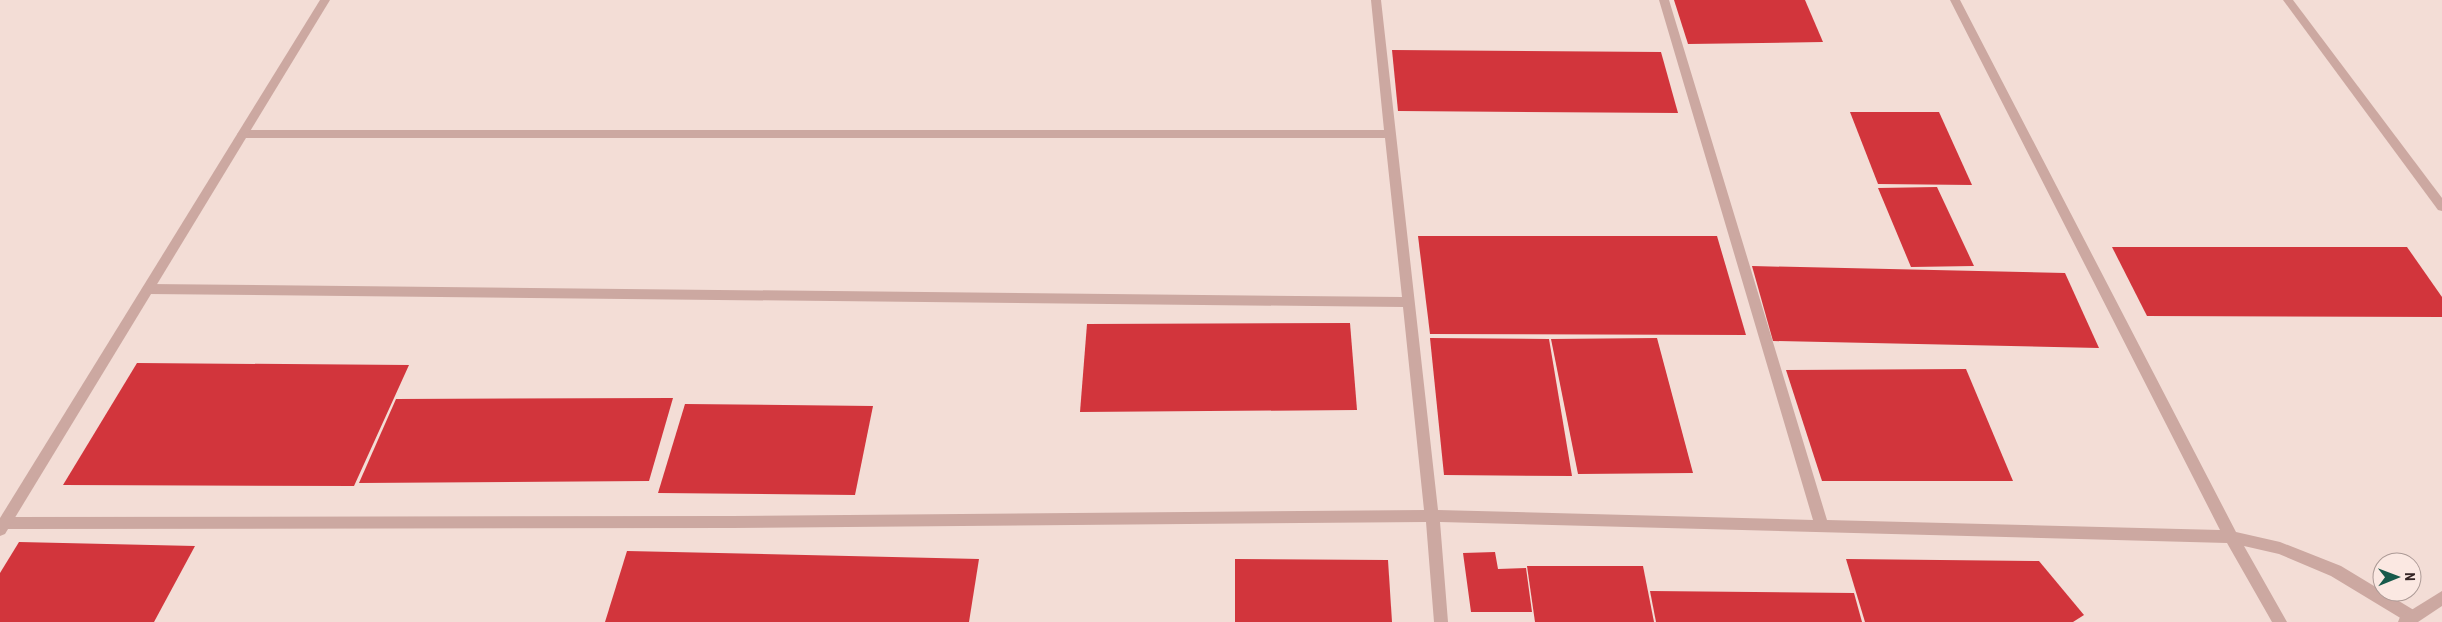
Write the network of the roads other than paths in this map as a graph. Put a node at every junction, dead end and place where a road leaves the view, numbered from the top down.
1 (325, 0) edge
2 (1376, 0) edge
3 (1664, 0) edge
4 (1955, 0) edge
5 (2288, 0) edge
6 (243, 134) junction
7 (1391, 134) junction
8 (2442, 207) edge
9 (148, 289) junction
10 (1409, 302) junction
11 (1432, 516) junction
12 (2, 526) edge
13 (1822, 526) junction
14 (2231, 537) junction
15 (2442, 598) edge
16 (2408, 620) edge
17 (1441, 622) edge
18 (2280, 622) edge

1 - 6 street
2 - 7 street
3 - 13 street
4 - 14 street
5 - 8 street
6 - 7 street
6 - 9 street
7 - 10 street
9 - 10 street
9 - 12 street
10 - 11 street
11 - 12 street
11 - 13 street
11 - 17 street
13 - 14 street
14 - 16 street
14 - 18 street
15 - 16 street

